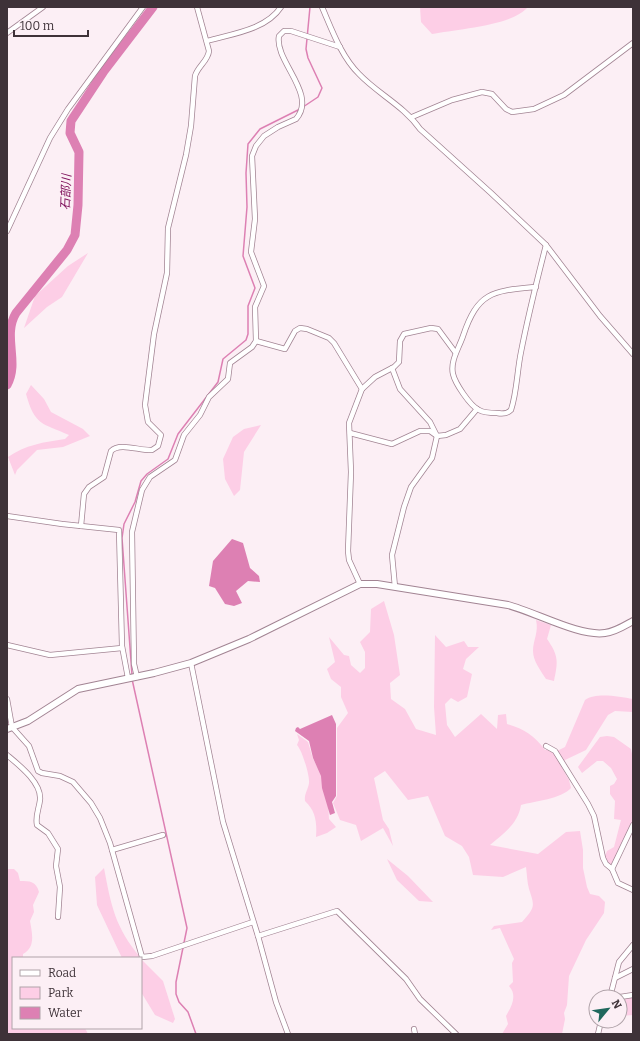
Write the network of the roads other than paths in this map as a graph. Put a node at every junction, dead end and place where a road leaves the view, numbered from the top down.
1 (43, 7) edge
2 (143, 7) edge
3 (197, 7) edge
4 (281, 7) edge
5 (322, 7) edge
6 (7, 33) edge
7 (207, 41) junction
8 (633, 43) edge
9 (340, 47) junction
10 (412, 117) junction
11 (7, 231) edge
12 (546, 245) junction
13 (536, 287) junction
14 (256, 341) junction
15 (456, 352) junction
16 (633, 354) edge
17 (392, 368) junction
18 (362, 389) junction
19 (477, 409) junction
20 (350, 433) junction
21 (437, 436) junction
22 (7, 516) edge
23 (81, 526) junction
24 (360, 584) junction
25 (395, 587) junction
26 (633, 620) edge
27 (7, 645) edge
28 (122, 648) junction
29 (191, 663) junction
30 (137, 677) junction
31 (128, 678) junction
32 (7, 699) edge
33 (10, 728) edge
34 (546, 746) dead end
35 (7, 756) edge
36 (633, 825) edge
37 (163, 835) dead end
38 (112, 850) junction
39 (612, 869) junction
40 (633, 890) edge
41 (58, 917) dead end
42 (253, 922) junction
43 (258, 936) junction
44 (633, 945) edge
45 (633, 969) edge
46 (615, 978) junction
47 (613, 989) edge
48 (288, 1034) edge
49 (456, 1034) edge

1 - 6 street
2 - 11 street
3 - 7 street
4 - 7 street
5 - 9 street
7 - 23 street
8 - 10 street
9 - 10 street
9 - 14 street
10 - 12 street
12 - 13 street
12 - 16 street
13 - 15 street
13 - 19 street
14 - 18 street
14 - 30 street
15 - 17 street
15 - 19 street
17 - 18 street
17 - 21 street
18 - 20 street
19 - 21 street
20 - 21 street
20 - 24 street
21 - 25 street
22 - 23 street
23 - 28 street
24 - 25 street
24 - 29 street
25 - 26 street
27 - 28 street
28 - 31 street
29 - 30 street
29 - 42 street
30 - 31 street
31 - 33 street
32 - 33 street
33 - 38 street
34 - 39 street
35 - 41 street
36 - 39 street
37 - 38 street
38 - 42 street
39 - 40 street
42 - 43 street
43 - 48 street
43 - 49 street
44 - 46 street
45 - 46 street
46 - 47 street

